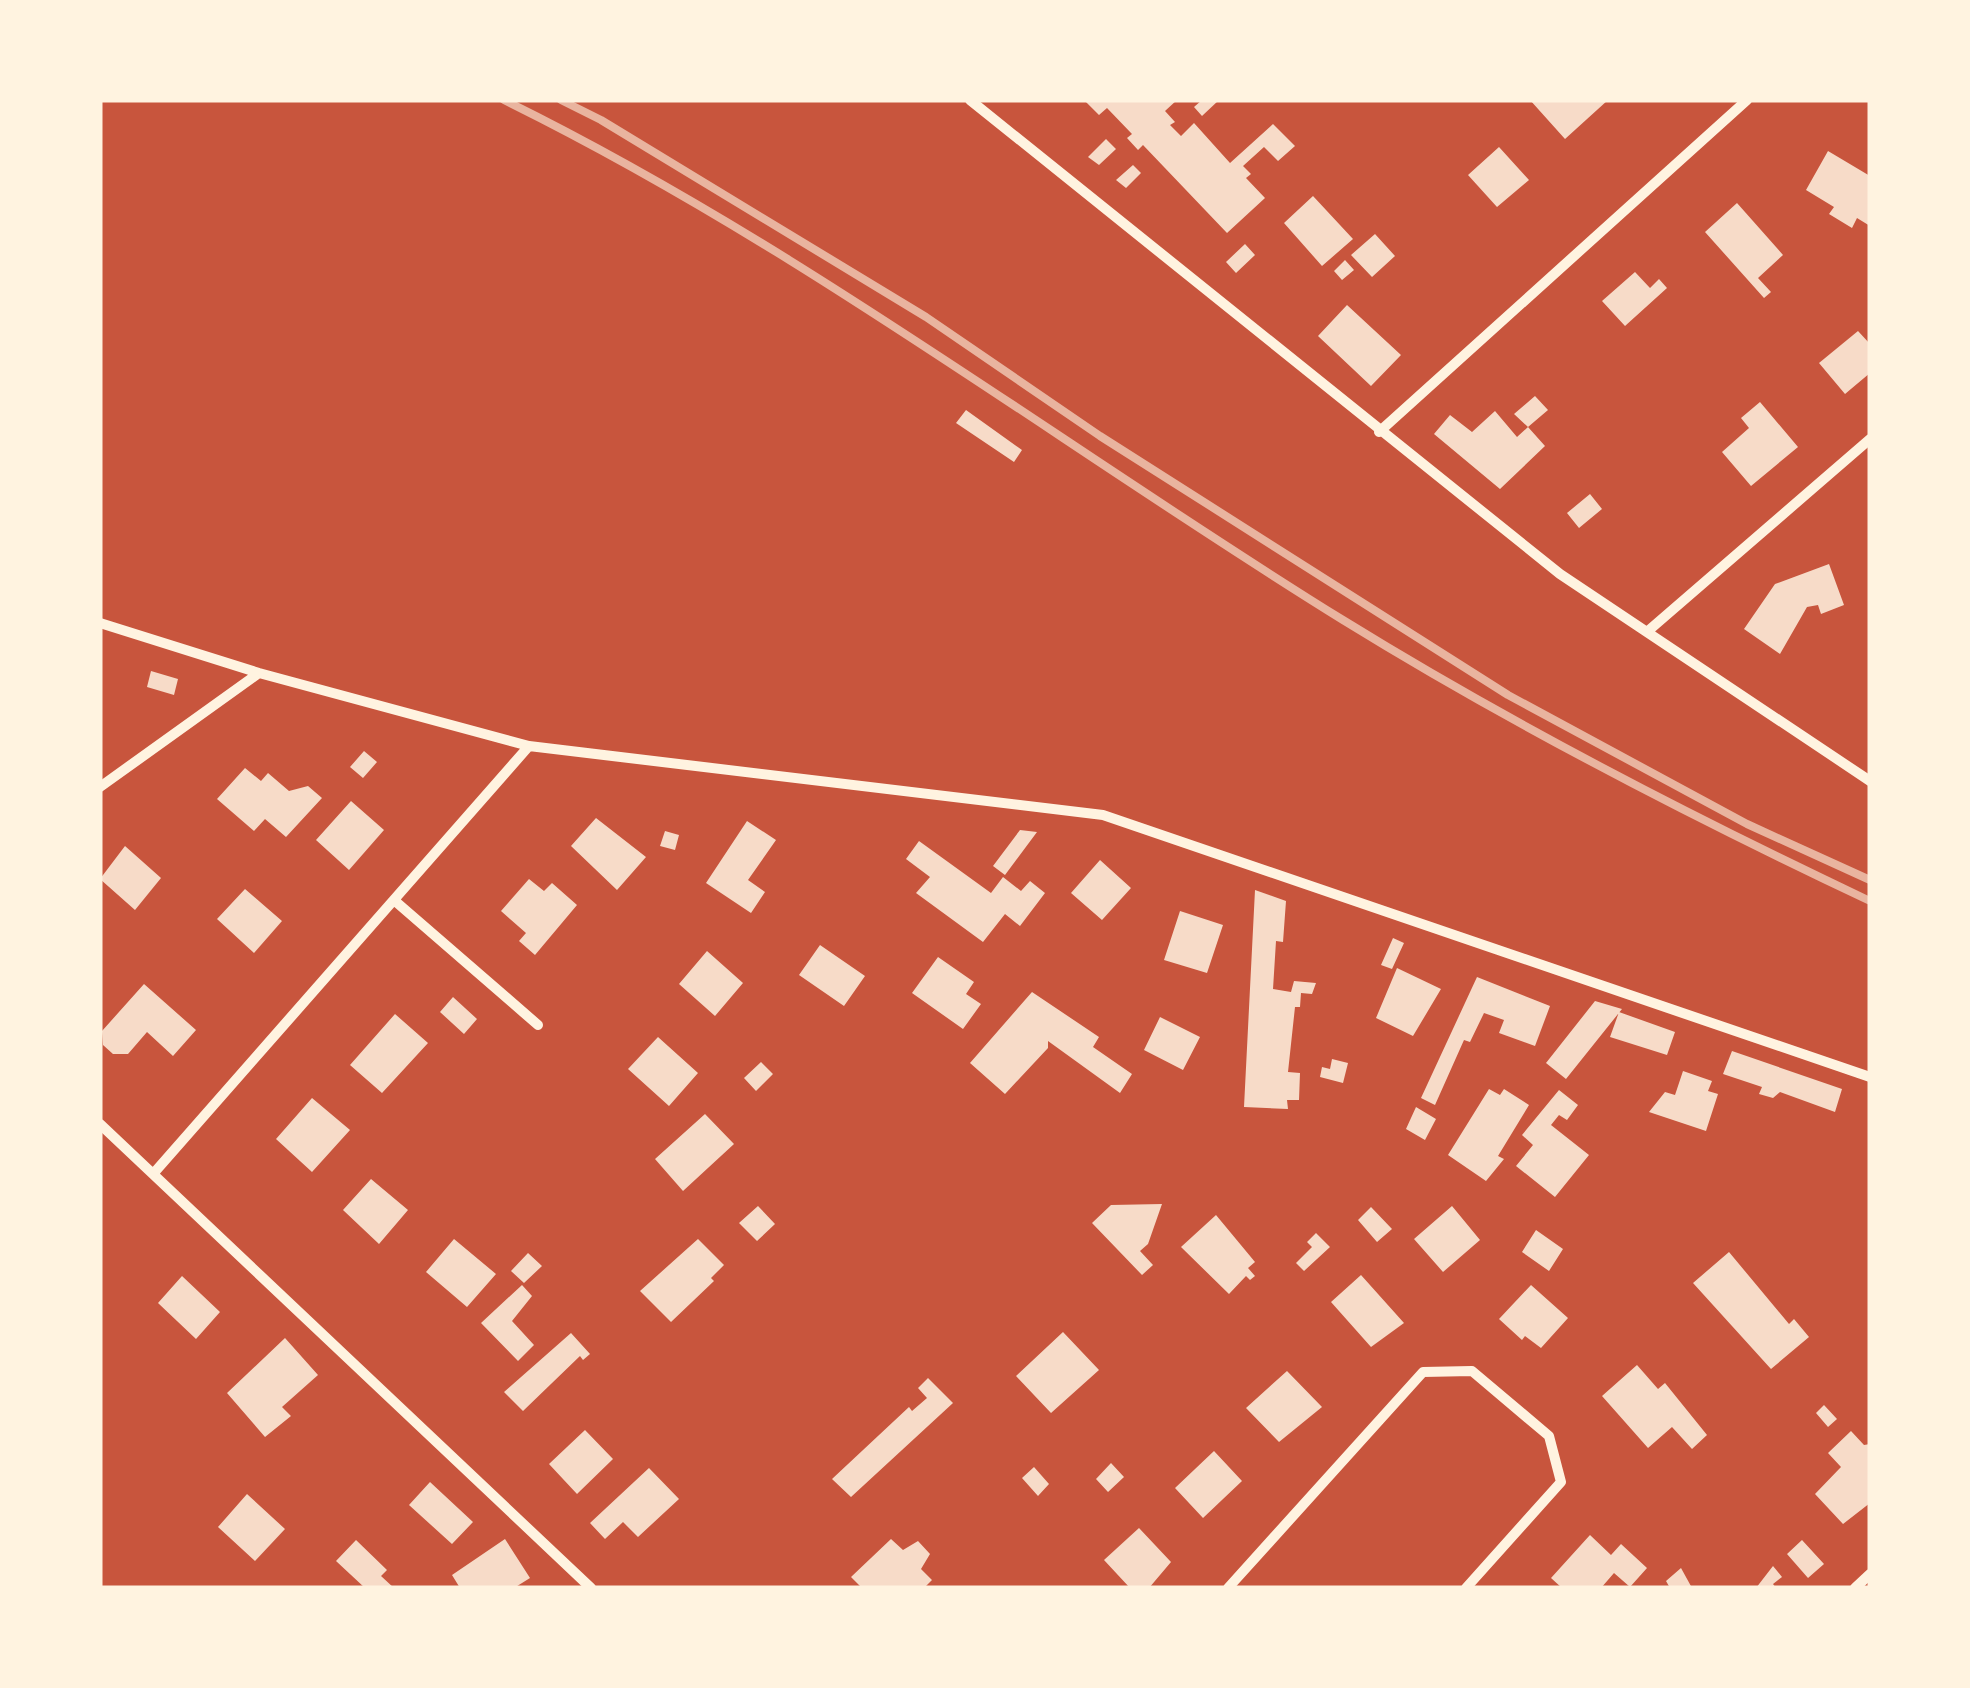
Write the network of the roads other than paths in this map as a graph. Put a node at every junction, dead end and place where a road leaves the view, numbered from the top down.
1 (970, 100) edge
2 (1748, 100) edge
3 (1379, 432) junction
4 (1870, 440) edge
5 (100, 622) edge
6 (1648, 631) junction
7 (260, 673) junction
8 (529, 746) junction
9 (1870, 781) edge
10 (100, 787) edge
11 (396, 901) junction
12 (538, 1025) dead end
13 (1870, 1077) edge
14 (100, 1124) edge
15 (153, 1174) junction
16 (1870, 1574) edge
17 (591, 1588) edge
18 (1228, 1588) edge
19 (1466, 1588) edge
20 (1855, 1588) edge

1 - 3 street
2 - 3 street
3 - 6 street
4 - 6 street
5 - 7 street
6 - 9 street
7 - 8 street
7 - 10 street
8 - 11 street
8 - 13 street
11 - 12 street
11 - 15 street
14 - 15 street
15 - 17 street
16 - 20 street
18 - 19 street

